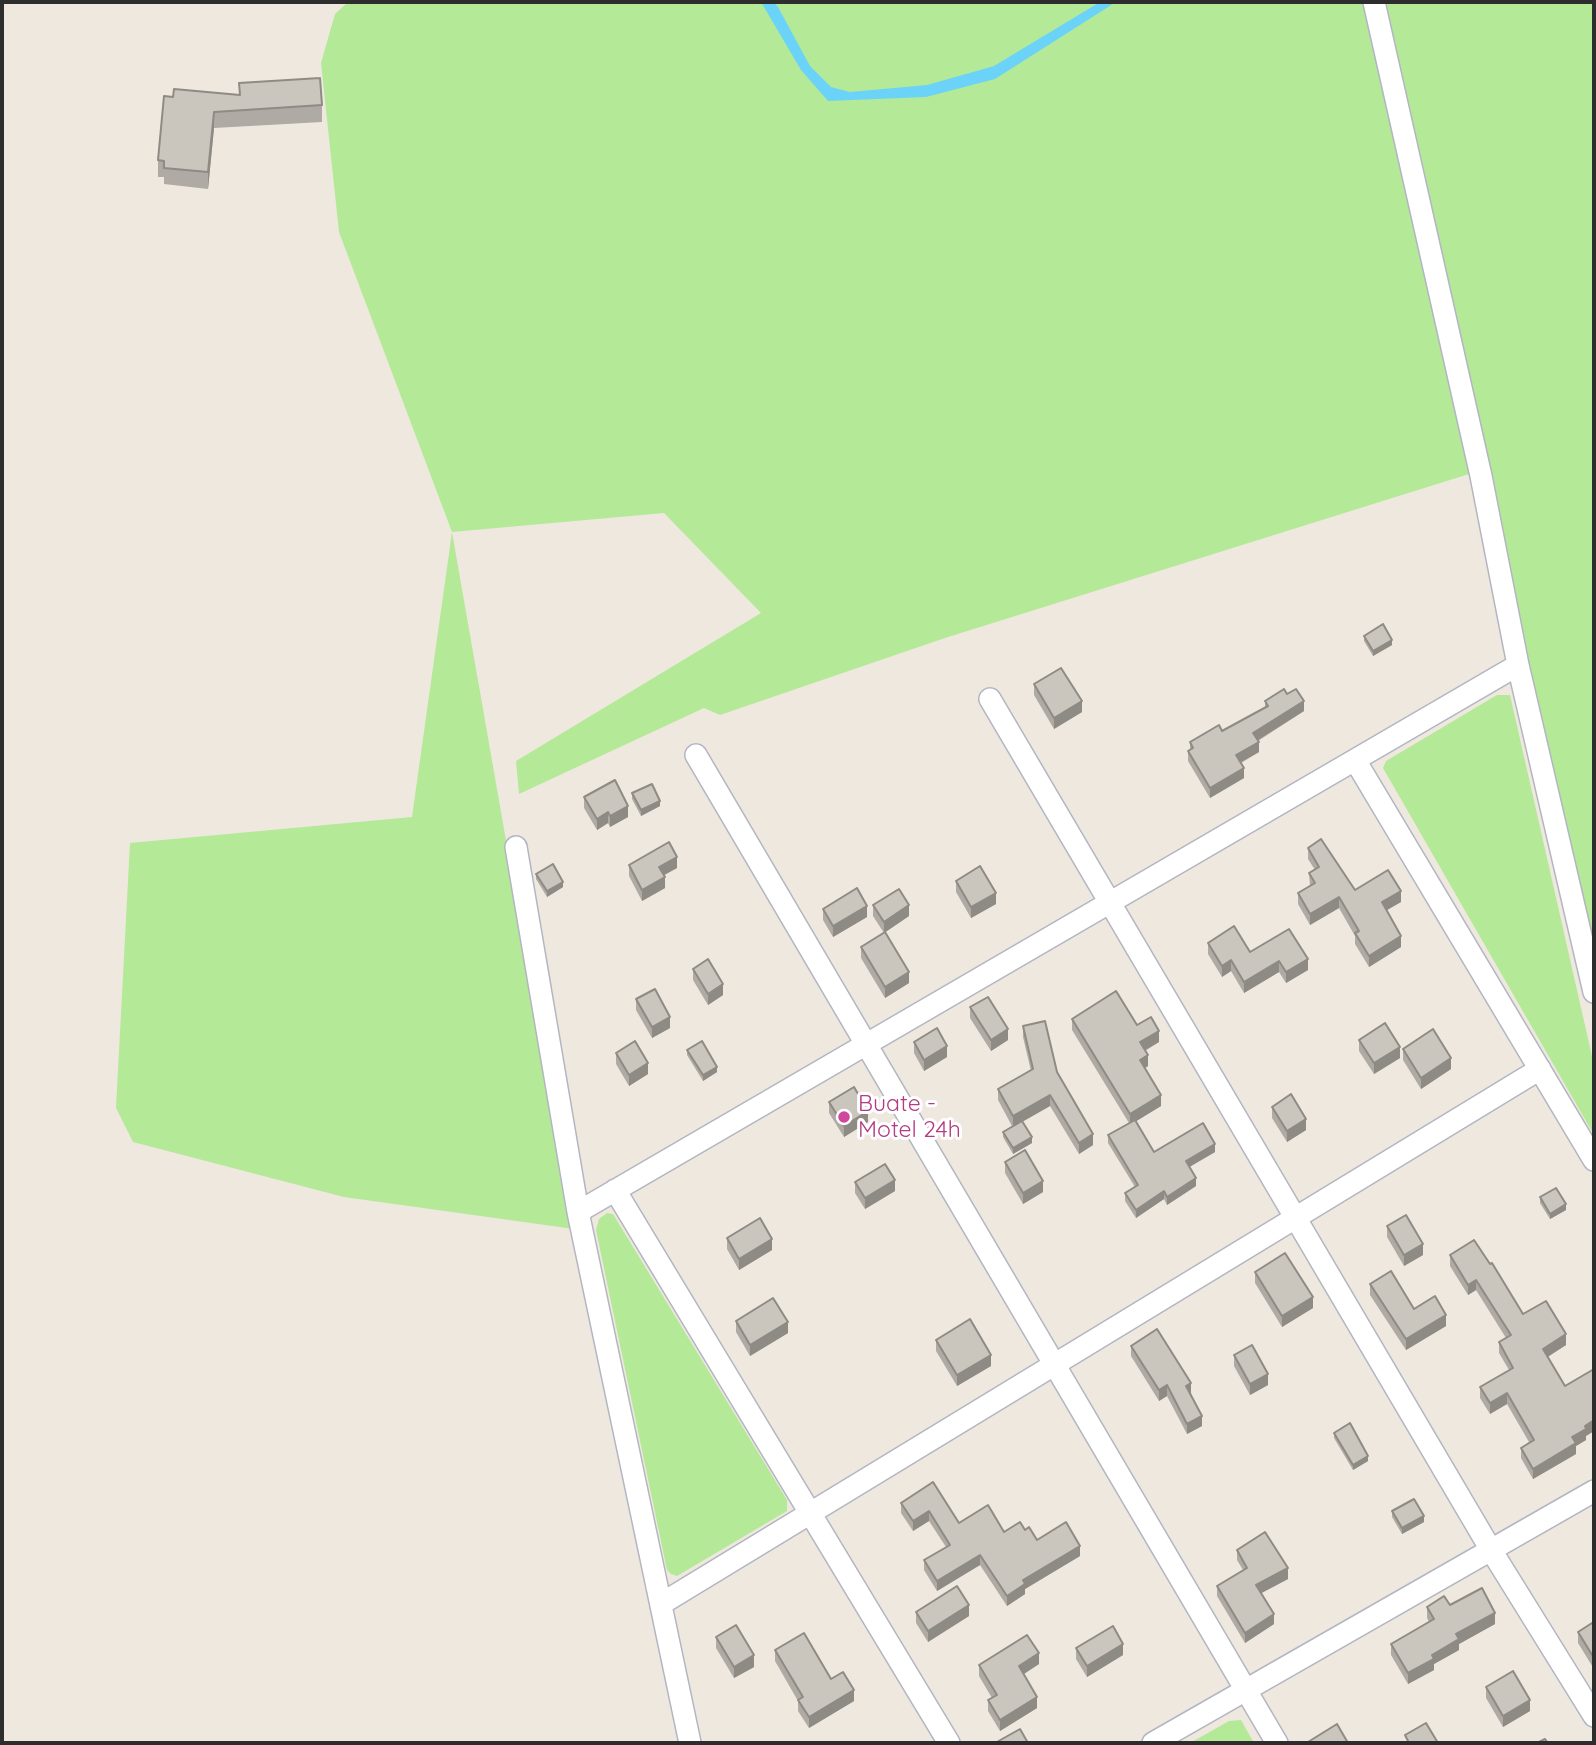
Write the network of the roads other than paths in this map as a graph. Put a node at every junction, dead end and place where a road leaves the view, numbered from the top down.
1 (1374, 2) edge
2 (1518, 665) junction
3 (990, 699) dead end
4 (696, 755) dead end
5 (1356, 760) junction
6 (516, 847) dead end
7 (1110, 902) junction
8 (1594, 992) edge
9 (866, 1044) junction
10 (1540, 1069) junction
11 (1594, 1160) edge
12 (615, 1191) junction
13 (578, 1212) junction
14 (1296, 1218) junction
15 (1054, 1364) junction
16 (1594, 1491) edge
17 (810, 1513) junction
18 (1491, 1550) junction
19 (661, 1604) junction
20 (1246, 1690) junction
21 (1594, 1716) edge
22 (690, 1743) edge
23 (949, 1743) edge
24 (1153, 1743) edge
25 (1277, 1743) edge

1 - 2 street
2 - 5 street
2 - 8 street
3 - 7 street
4 - 9 street
5 - 7 street
5 - 10 street
6 - 13 street
7 - 9 street
7 - 14 street
9 - 12 street
9 - 15 street
10 - 11 street
10 - 14 street
12 - 13 street
12 - 17 street
13 - 19 street
14 - 15 street
14 - 18 street
15 - 17 street
15 - 20 street
16 - 18 street
17 - 19 street
17 - 23 street
18 - 20 street
18 - 21 street
19 - 22 street
20 - 24 street
20 - 25 street

